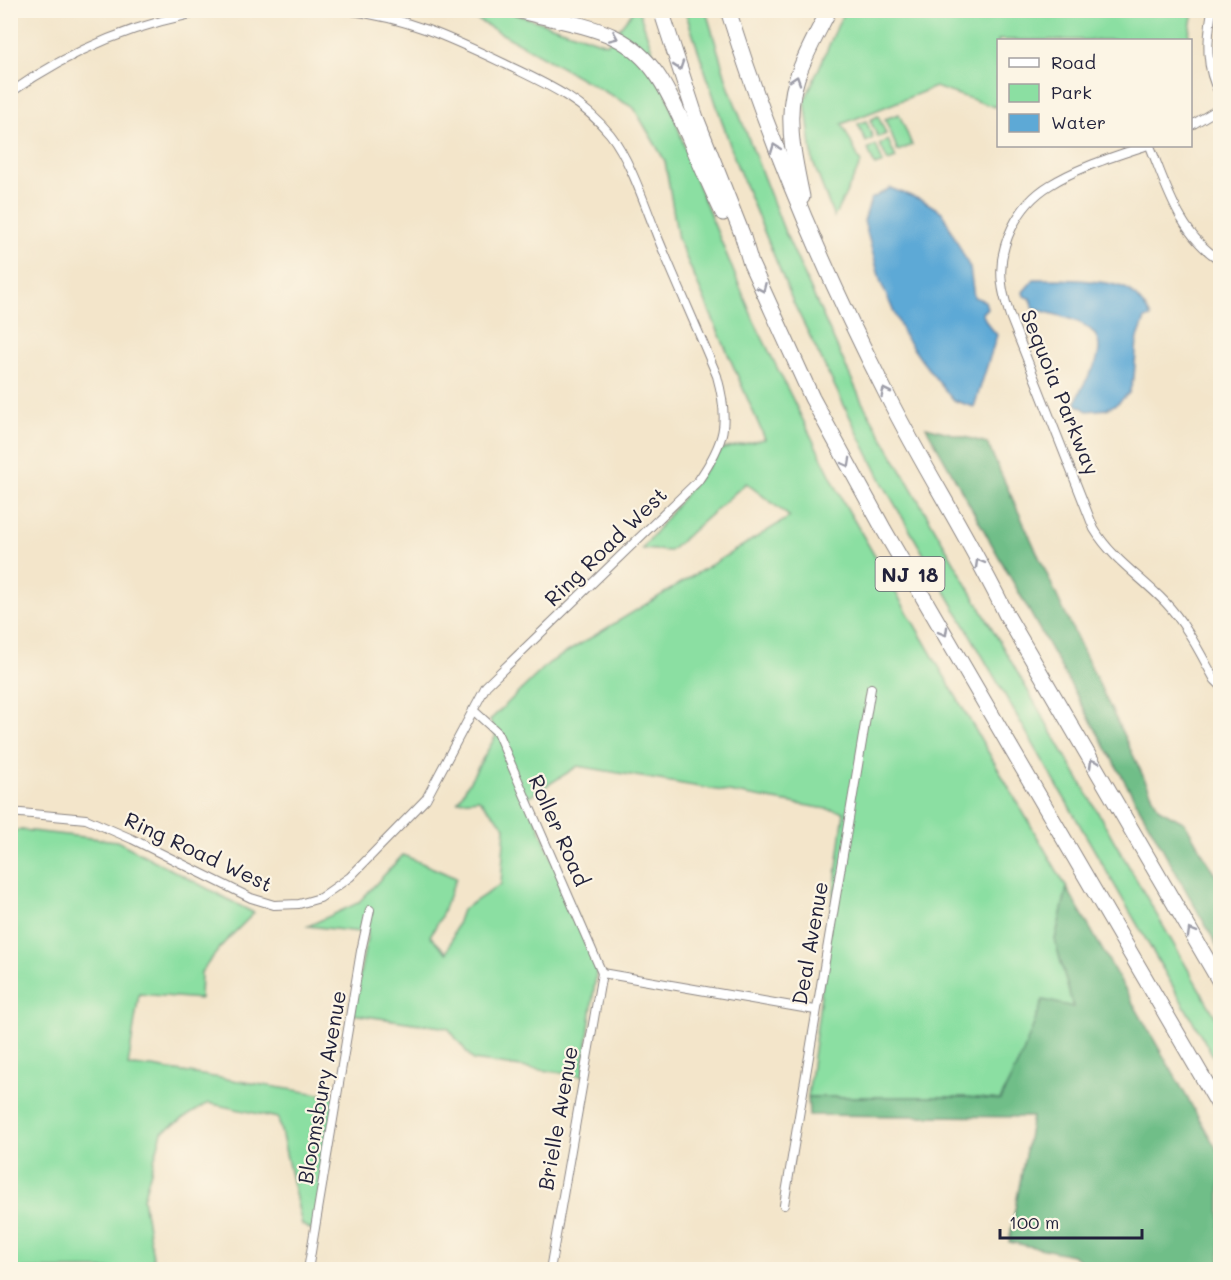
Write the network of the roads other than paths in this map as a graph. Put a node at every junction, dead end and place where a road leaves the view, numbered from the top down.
1 (215, 10) edge
2 (345, 10) edge
3 (517, 10) edge
4 (661, 10) edge
5 (728, 10) edge
6 (829, 10) edge
7 (1212, 10) edge
8 (10, 93) edge
9 (1221, 95) edge
10 (1221, 108) edge
11 (1192, 125) edge
12 (1142, 147) edge
13 (1150, 147) edge
14 (807, 220) junction
15 (1221, 260) edge
16 (751, 264) junction
17 (1221, 314) edge
18 (1221, 353) edge
19 (1221, 685) edge
20 (871, 688) dead end
21 (473, 710) junction
22 (10, 812) edge
23 (370, 910) dead end
24 (602, 973) junction
25 (1221, 982) edge
26 (815, 1010) junction
27 (1221, 1107) edge
28 (784, 1205) dead end
29 (308, 1269) edge
30 (550, 1269) edge

1 - 8 street
2 - 21 street, Ring Road West
3 -> 16 highway
4 -> 16 highway, NJ 18
14 -> 5 highway, NJ 18
14 -> 6 highway
7 - 9 street
10 - 11 street
12 - 19 street, Sequoia Parkway
13 - 15 street
25 -> 14 highway, NJ 18
16 -> 27 highway, NJ 18
17 - 18 street
20 - 26 street, Deal Avenue
21 - 22 street, Ring Road West
21 - 24 street, Roller Road
23 - 29 street, Bloomsbury Avenue
24 - 26 street
24 - 30 street, Brielle Avenue
26 - 28 street, Deal Avenue

